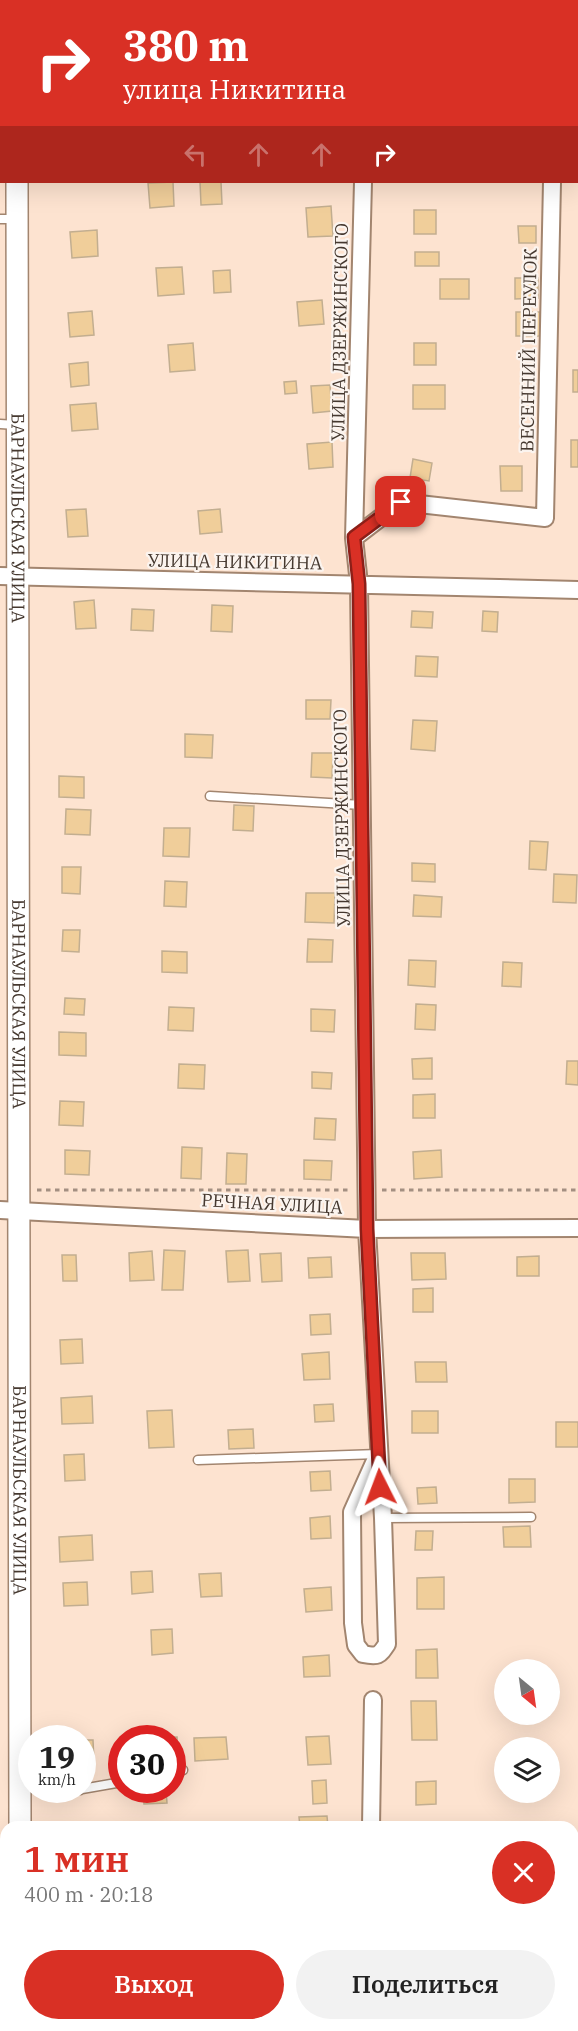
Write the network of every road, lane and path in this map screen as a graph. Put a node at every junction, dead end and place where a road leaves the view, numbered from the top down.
1 (17, 183) edge
2 (363, 183) edge
3 (552, 183) edge
4 (8, 219) edge
5 (8, 424) edge
6 (354, 537) junction
7 (8, 577) edge
8 (359, 584) junction
9 (578, 590) edge
10 (210, 796) dead end
11 (362, 805) junction
12 (366, 1190) junction
13 (578, 1190) edge
14 (12, 1204) edge
15 (578, 1228) edge
16 (367, 1229) junction
17 (378, 1454) junction
18 (198, 1460) dead end
19 (531, 1517) dead end
20 (383, 1518) junction
21 (373, 1700) dead end
22 (24, 1725) edge
23 (23, 1803) edge
24 (21, 1821) edge
25 (371, 1821) edge
26 (345, 2031) edge
27 (367, 2031) edge

1 - 4 street, БАРНАУЛЬСКАЯ УЛИЦА
2 - 6 street, УЛИЦА ДЗЕРЖИНСКОГО
3 - 6 street, ВЕСЕННИЙ ПЕРЕУЛОК
4 - 5 street, БАРНАУЛЬСКАЯ УЛИЦА
5 - 7 street, БАРНАУЛЬСКАЯ УЛИЦА
6 - 8 street, УЛИЦА ДЗЕРЖИНСКОГО
7 - 8 street, УЛИЦА НИКИТИНА
7 - 14 street, БАРНАУЛЬСКАЯ УЛИЦА
8 - 9 street, УЛИЦА НИКИТИНА
8 - 11 street, УЛИЦА ДЗЕРЖИНСКОГО
10 - 11 lane
11 - 12 street, УЛИЦА ДЗЕРЖИНСКОГО
12 - 13 path
12 - 14 path
12 - 16 street, УЛИЦА ДЗЕРЖИНСКОГО
14 - 16 street, РЕЧНАЯ УЛИЦА
14 - 22 street, БАРНАУЛЬСКАЯ УЛИЦА
15 - 16 street, РЕЧНАЯ УЛИЦА
16 - 17 street, УЛИЦА ДЗЕРЖИНСКОГО
17 - 18 lane
17 - 20 street, УЛИЦА ДЗЕРЖИНСКОГО
17 - 20 street, УЛИЦА ДЗЕРЖИНСКОГО
19 - 20 lane
21 - 25 street
23 - 24 street, БАРНАУЛЬСКАЯ УЛИЦА
26 - 27 street

